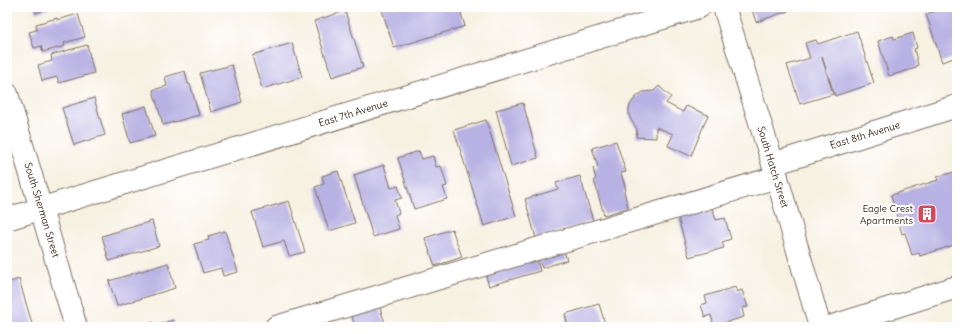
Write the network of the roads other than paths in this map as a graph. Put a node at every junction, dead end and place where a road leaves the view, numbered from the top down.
1 (699, 7) edge
2 (724, 7) edge
3 (7, 94) edge
4 (957, 106) edge
5 (775, 171) junction
6 (41, 209) junction
7 (7, 219) edge
8 (957, 287) edge
9 (76, 327) edge
10 (276, 327) edge
11 (820, 327) edge
12 (830, 327) edge

1 - 6 street, East 7th Avenue
2 - 5 street, South Hatch Street
3 - 6 street, South Sherman Street
4 - 5 street, East 8th Avenue
5 - 10 street, East 8th Avenue
5 - 11 street, South Hatch Street
6 - 7 street, East 7th Avenue
6 - 9 street, South Sherman Street
8 - 12 street

